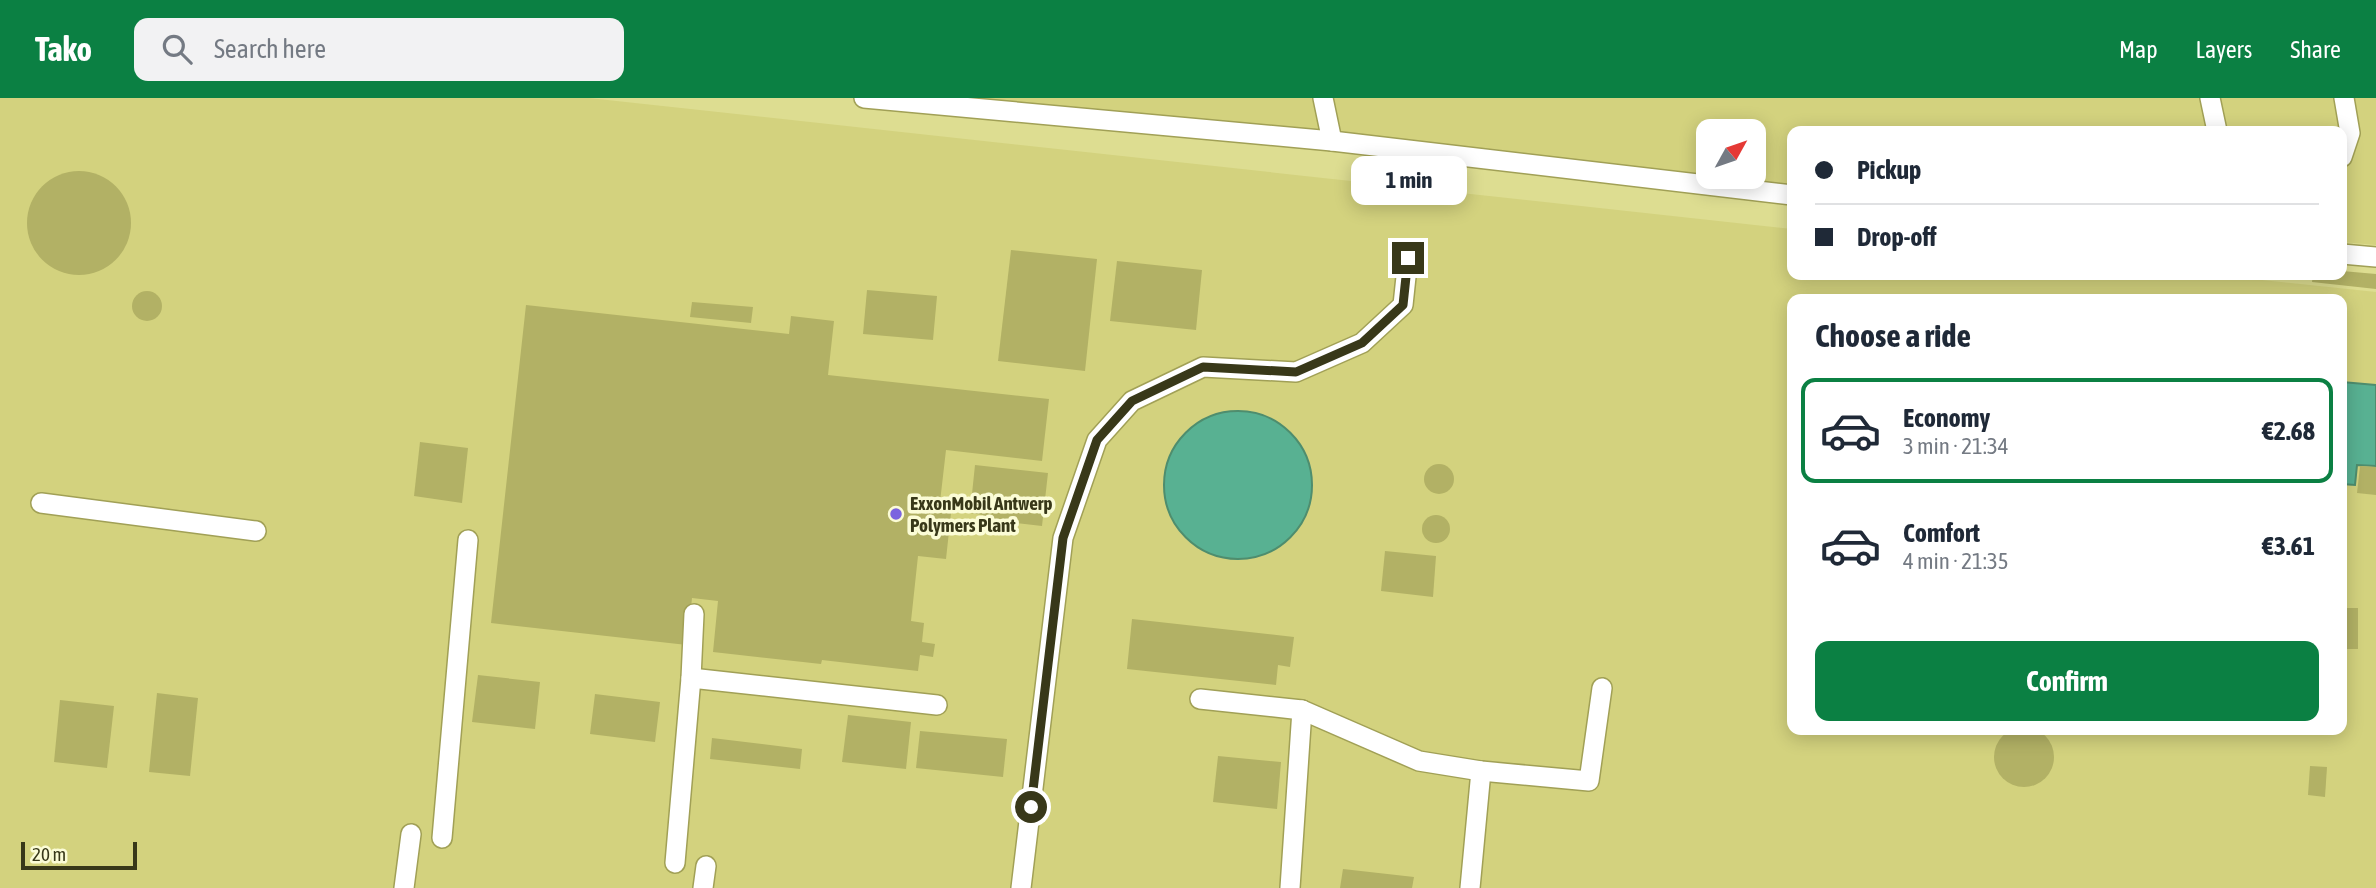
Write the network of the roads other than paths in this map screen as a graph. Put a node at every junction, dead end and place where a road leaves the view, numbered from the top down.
1 (864, 98) edge
2 (1323, 98) edge
3 (2210, 98) edge
4 (2344, 98) edge
5 (2216, 126) edge
6 (1332, 141) junction
7 (2347, 142) edge
8 (1787, 194) edge
9 (2347, 254) edge
10 (2376, 257) edge
11 (1408, 258) dead end
12 (41, 503) dead end
13 (256, 531) dead end
14 (468, 540) dead end
15 (694, 614) dead end
16 (691, 678) junction
17 (1602, 688) dead end
18 (1200, 699) dead end
19 (937, 705) dead end
20 (1301, 710) junction
21 (1480, 771) junction
22 (411, 834) dead end
23 (442, 838) dead end
24 (675, 863) dead end
25 (706, 866) dead end
26 (404, 888) edge
27 (703, 888) edge
28 (1021, 888) edge
29 (1290, 888) edge
30 (1470, 888) edge

1 - 6 lane
2 - 6 lane
3 - 5 lane
4 - 7 lane
6 - 8 lane
9 - 10 lane
11 - 28 lane
12 - 13 lane
14 - 23 lane
15 - 16 lane
16 - 19 lane
16 - 24 lane
17 - 21 lane
18 - 20 lane
20 - 21 lane
20 - 29 lane
21 - 30 lane
22 - 26 lane
25 - 27 lane

